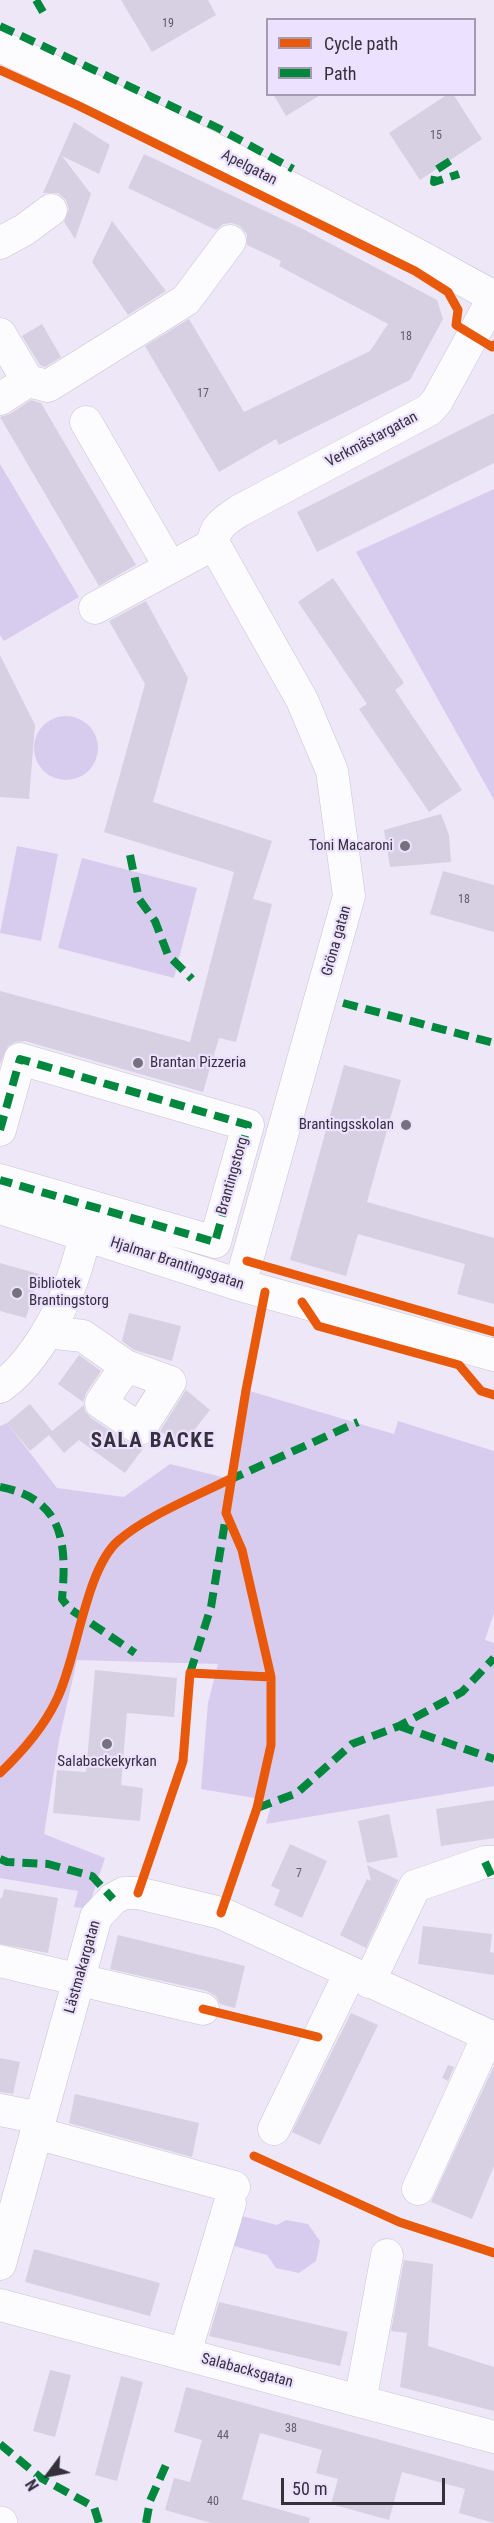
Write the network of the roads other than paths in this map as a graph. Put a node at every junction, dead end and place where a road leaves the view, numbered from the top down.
1 (0, 46) edge
2 (51, 210) dead end
3 (230, 241) dead end
4 (0, 243) edge
5 (494, 297) edge
6 (0, 334) edge
7 (28, 381) junction
8 (0, 399) edge
9 (86, 422) dead end
10 (214, 544) junction
11 (170, 567) junction
12 (95, 608) dead end
13 (0, 1130) edge
14 (0, 1180) edge
15 (0, 1208) edge
16 (90, 1221) junction
17 (240, 1285) junction
18 (47, 1332) junction
19 (494, 1355) edge
20 (126, 1366) dead end
21 (0, 1387) edge
22 (494, 1862) edge
23 (0, 1961) edge
24 (79, 1978) junction
25 (359, 1978) junction
26 (203, 2008) dead end
27 (491, 2037) edge
28 (0, 2110) edge
29 (38, 2125) junction
30 (274, 2129) dead end
31 (418, 2189) dead end
32 (387, 2255) dead end
33 (0, 2264) edge
34 (0, 2305) edge
35 (189, 2340) dead end
36 (363, 2386) dead end
37 (494, 2437) edge

1 - 5 street, Apelgatan
2 - 4 street
3 - 7 street
5 - 10 street, Verkmästargatan
6 - 7 street
7 - 8 street
9 - 11 street
10 - 11 street
10 - 17 street, Gröna gatan
11 - 12 street
13 - 16 street, Brantingstorg
14 - 16 street, Brantingstorg
15 - 16 street, Hjalmar Brantingsgatan
16 - 17 street, Hjalmar Brantingsgatan
16 - 18 street
17 - 19 street, Hjalmar Brantingsgatan
18 - 20 street
18 - 21 street
22 - 25 street
23 - 24 street
24 - 25 street, Lästmakargatan
24 - 26 street
24 - 29 street, Lästmakargatan
25 - 27 street, Lästmakargatan
25 - 30 street
27 - 31 street
28 - 29 street
29 - 33 street, Lästmakargatan
29 - 35 street
32 - 36 street
34 - 37 street, Salabacksgatan

